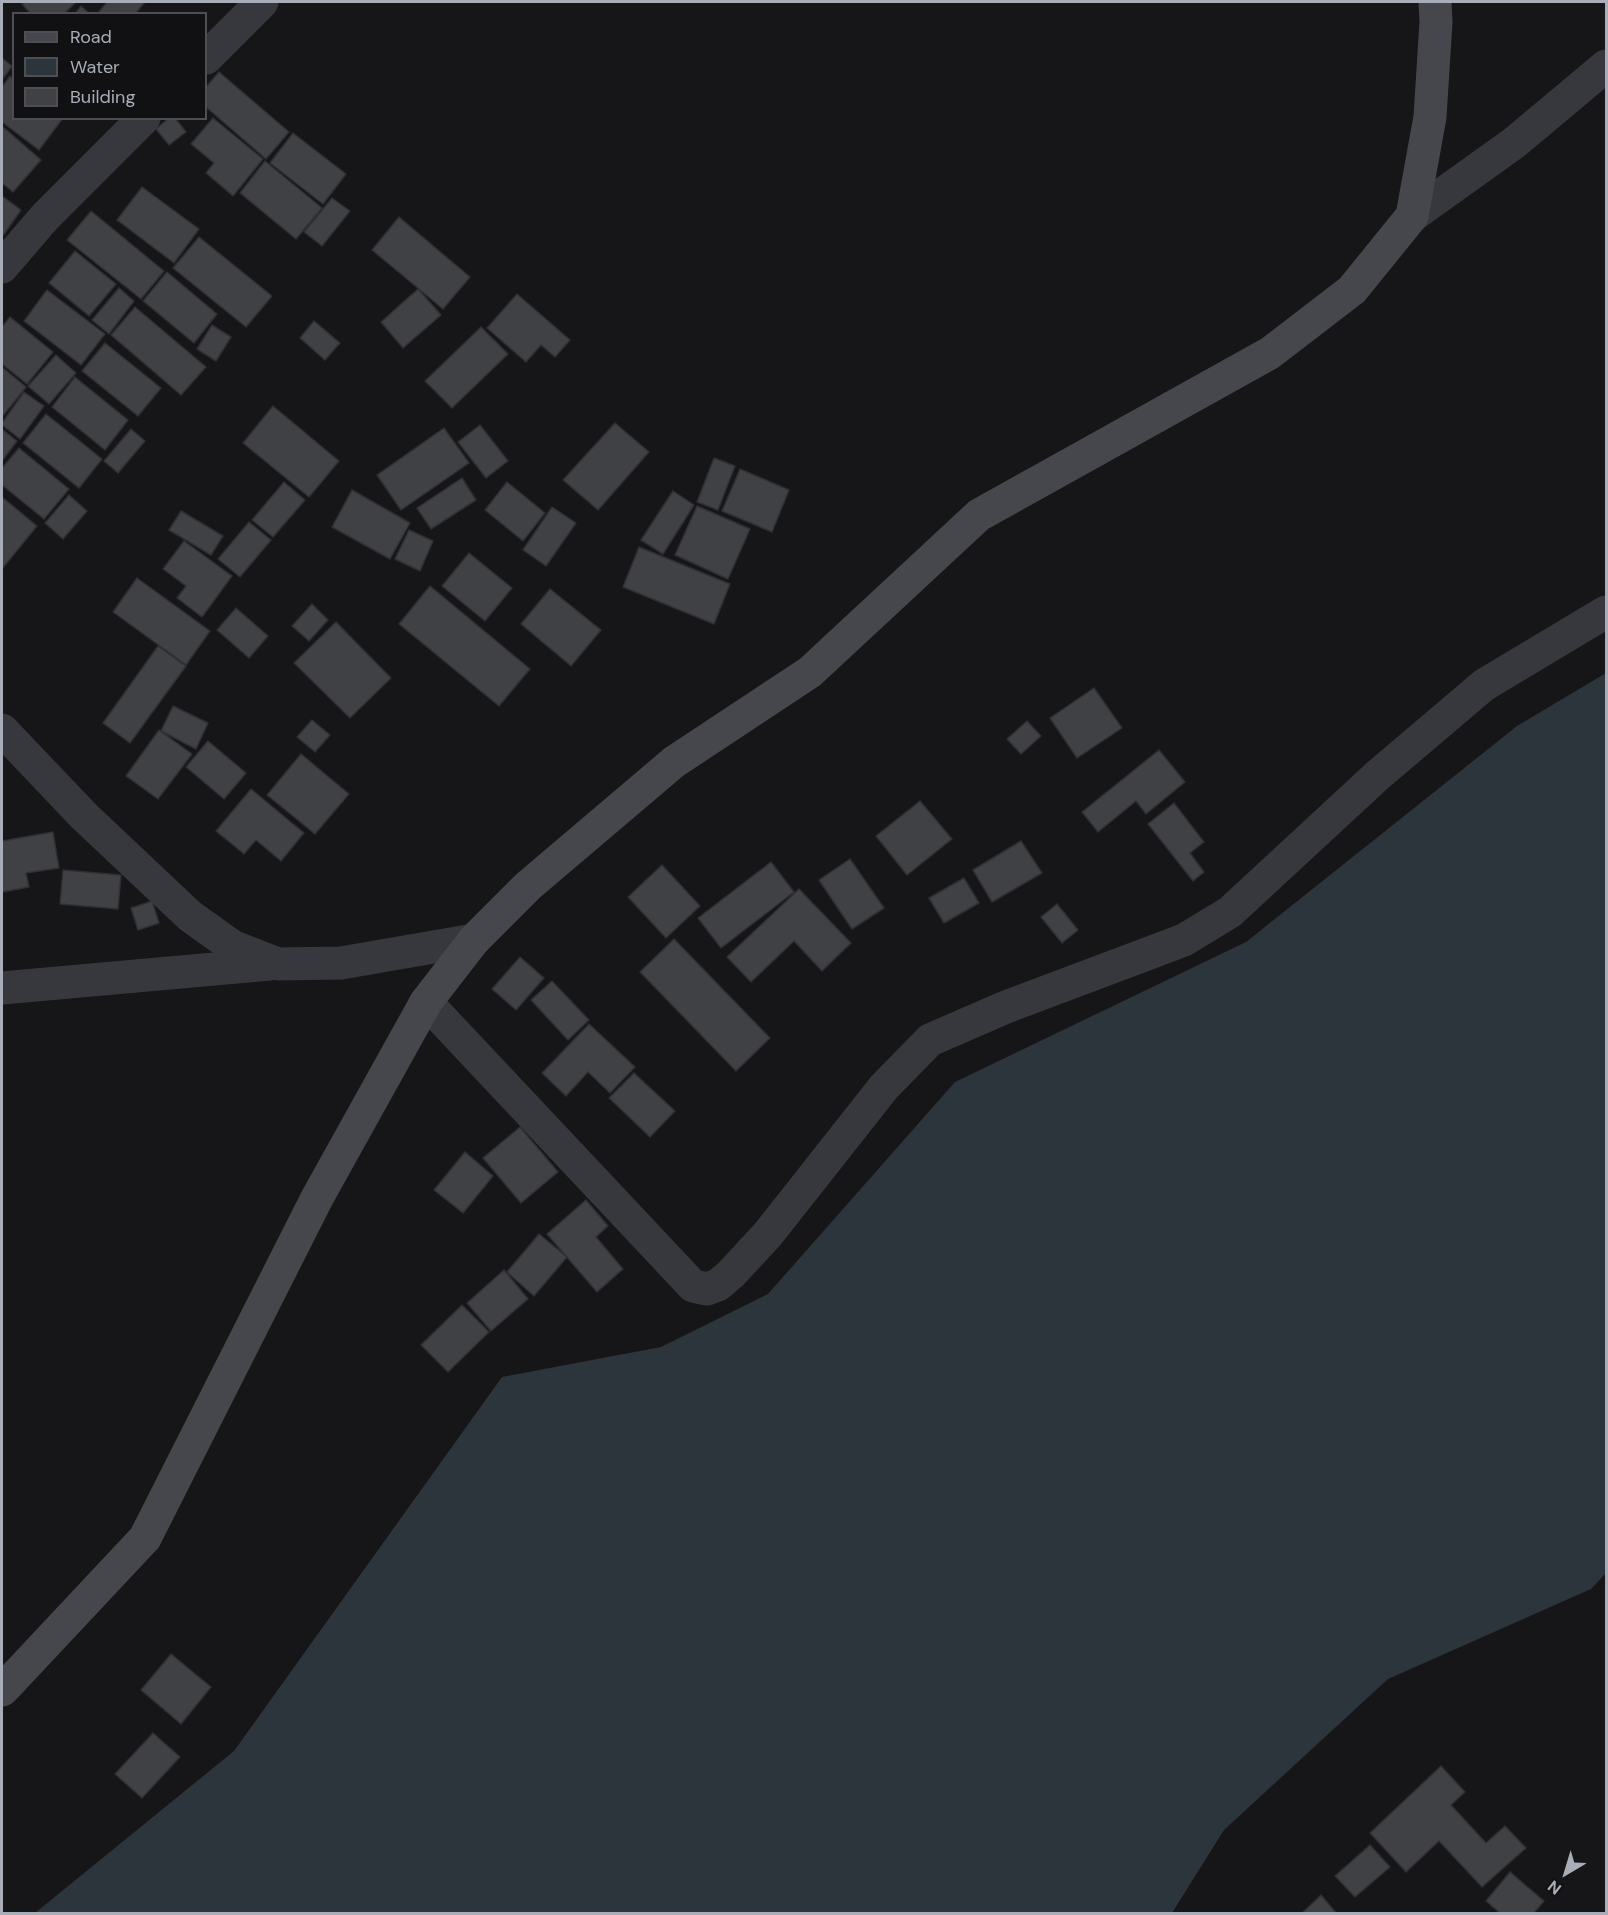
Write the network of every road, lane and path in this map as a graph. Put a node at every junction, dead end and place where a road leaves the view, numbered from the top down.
1 (262, 2) edge
2 (1435, 2) edge
3 (207, 57) edge
4 (1606, 66) edge
5 (142, 120) edge
6 (1412, 216) junction
7 (2, 267) edge
8 (1606, 612) edge
9 (2, 730) edge
10 (474, 940) junction
11 (278, 964) junction
12 (2, 988) edge
13 (426, 1002) junction
14 (2, 1690) edge

1 - 3 street
2 - 6 street
4 - 6 street
5 - 7 street
6 - 10 street
8 - 13 street
9 - 11 street
10 - 11 street
10 - 13 street
11 - 12 street
13 - 14 street

